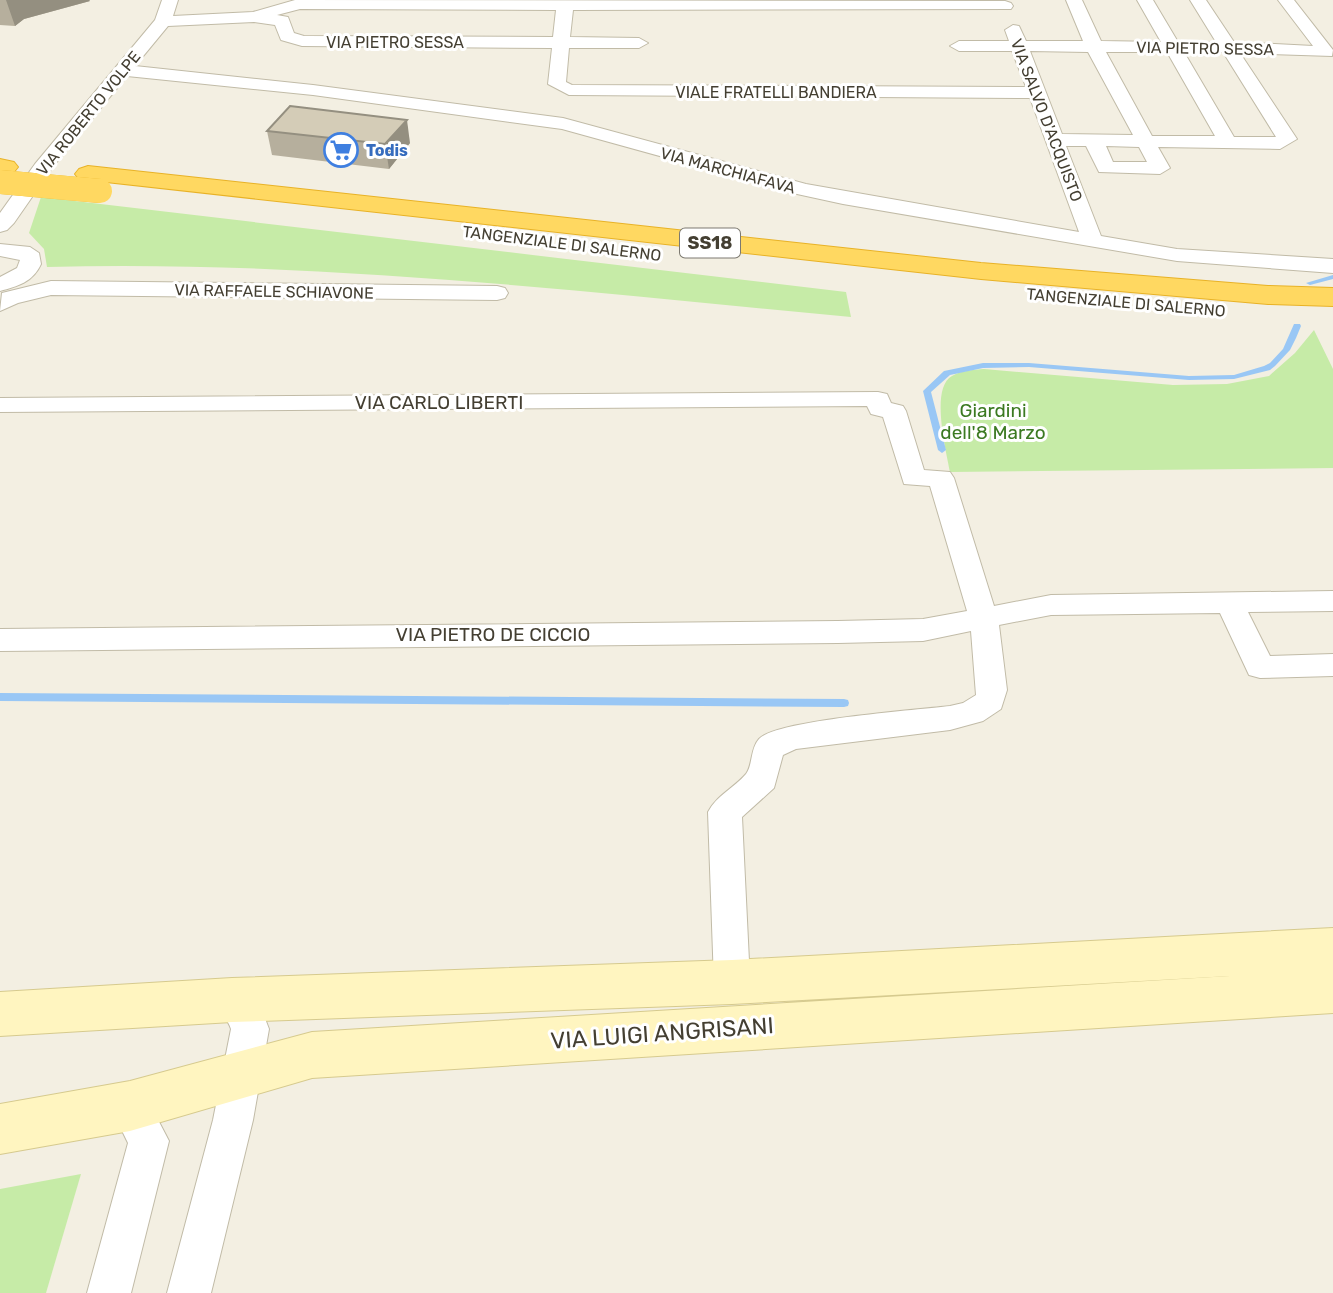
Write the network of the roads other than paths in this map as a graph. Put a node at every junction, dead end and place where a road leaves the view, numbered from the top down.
1 (170, 0) edge
2 (262, 0) edge
3 (1074, 0) edge
4 (1145, 0) edge
5 (1198, 0) edge
6 (1286, 0) edge
7 (299, 2) edge
8 (198, 3) edge
9 (1004, 3) edge
10 (565, 5) junction
11 (245, 17) junction
12 (163, 21) junction
13 (558, 30) junction
14 (639, 43) dead end
15 (1019, 46) junction
16 (1094, 46) junction
17 (959, 47) dead end
18 (1170, 47) junction
19 (1228, 47) junction
20 (1329, 51) edge
21 (125, 70) junction
22 (1038, 93) junction
23 (1055, 140) junction
24 (1093, 141) junction
25 (1144, 141) junction
26 (1228, 142) junction
27 (2, 172) edge
28 (94, 183) junction
29 (17, 208) junction
30 (0, 226) edge
31 (1092, 239) junction
32 (1333, 266) edge
33 (8, 277) edge
34 (51, 288) junction
35 (498, 293) dead end
36 (1333, 298) edge
37 (1333, 316) edge
38 (0, 405) edge
39 (1333, 601) edge
40 (1229, 602) junction
41 (984, 619) junction
42 (0, 640) edge
43 (1333, 665) edge
44 (1333, 949) edge
45 (732, 982) junction
46 (1333, 991) edge
47 (232, 1000) junction
48 (0, 1014) edge
49 (242, 1075) junction
50 (130, 1105) junction
51 (0, 1129) edge
52 (109, 1293) edge
53 (189, 1293) edge

1 - 12 street, VIA ROBERTO VOLPE
2 - 11 street
3 - 16 street
4 - 18 street
5 - 19 street
6 - 20 street, VIA PIETRO SESSA
7 - 10 street
7 - 11 street
8 - 11 street
8 - 12 street, VIA ROBERTO VOLPE
9 - 10 street
9 - 15 street, VIA SALVO D'ACQUISTO
10 - 13 street
11 - 12 street, VIA PIETRO SESSA
11 - 13 street, VIA PIETRO SESSA
12 - 21 street, VIA ROBERTO VOLPE
13 - 14 street, VIA PIETRO SESSA
13 - 22 street, VIALE FRATELLI BANDIERA
15 - 16 street, VIA PIETRO SESSA
15 - 17 street, VIA PIETRO SESSA
15 - 22 street, VIA SALVO D'ACQUISTO
16 - 18 street, VIA PIETRO SESSA
16 - 25 street
18 - 19 street, VIA PIETRO SESSA
18 - 26 street
19 - 20 street, VIA PIETRO SESSA
19 - 26 street
21 - 29 street, VIA ROBERTO VOLPE
21 - 31 street, VIA MARCHIAFAVA
22 - 23 street, VIA SALVO D'ACQUISTO
23 - 24 street
23 - 31 street, VIA SALVO D'ACQUISTO
24 - 25 street
24 - 25 street
25 - 26 street
27 - 28 highway, TANGENZIALE DI SALERNO / SS18, bridge
28 - 36 highway, TANGENZIALE DI SALERNO / SS18
28 - 37 highway, TANGENZIALE DI SALERNO / SS18
29 - 30 street, VIA ROBERTO VOLPE
29 - 33 street
31 - 32 street, VIA MARCHIAFAVA
33 - 34 street
33 - 34 street, VIA RAFFAELE SCHIAVONE
34 - 35 street, VIA RAFFAELE SCHIAVONE
38 - 41 street, VIA CARLO LIBERTI
39 - 40 street, VIA PIETRO DE CICCIO
40 - 41 street, VIA PIETRO DE CICCIO
40 - 43 street
41 - 42 street, VIA PIETRO DE CICCIO
41 - 45 street
44 - 45 street
45 - 47 street
46 - 49 street, VIA LUIGI ANGRISANI
47 - 48 street
47 - 49 street
49 - 50 street, VIA LUIGI ANGRISANI
49 - 53 street
50 - 51 street, VIA LUIGI ANGRISANI
50 - 52 street

